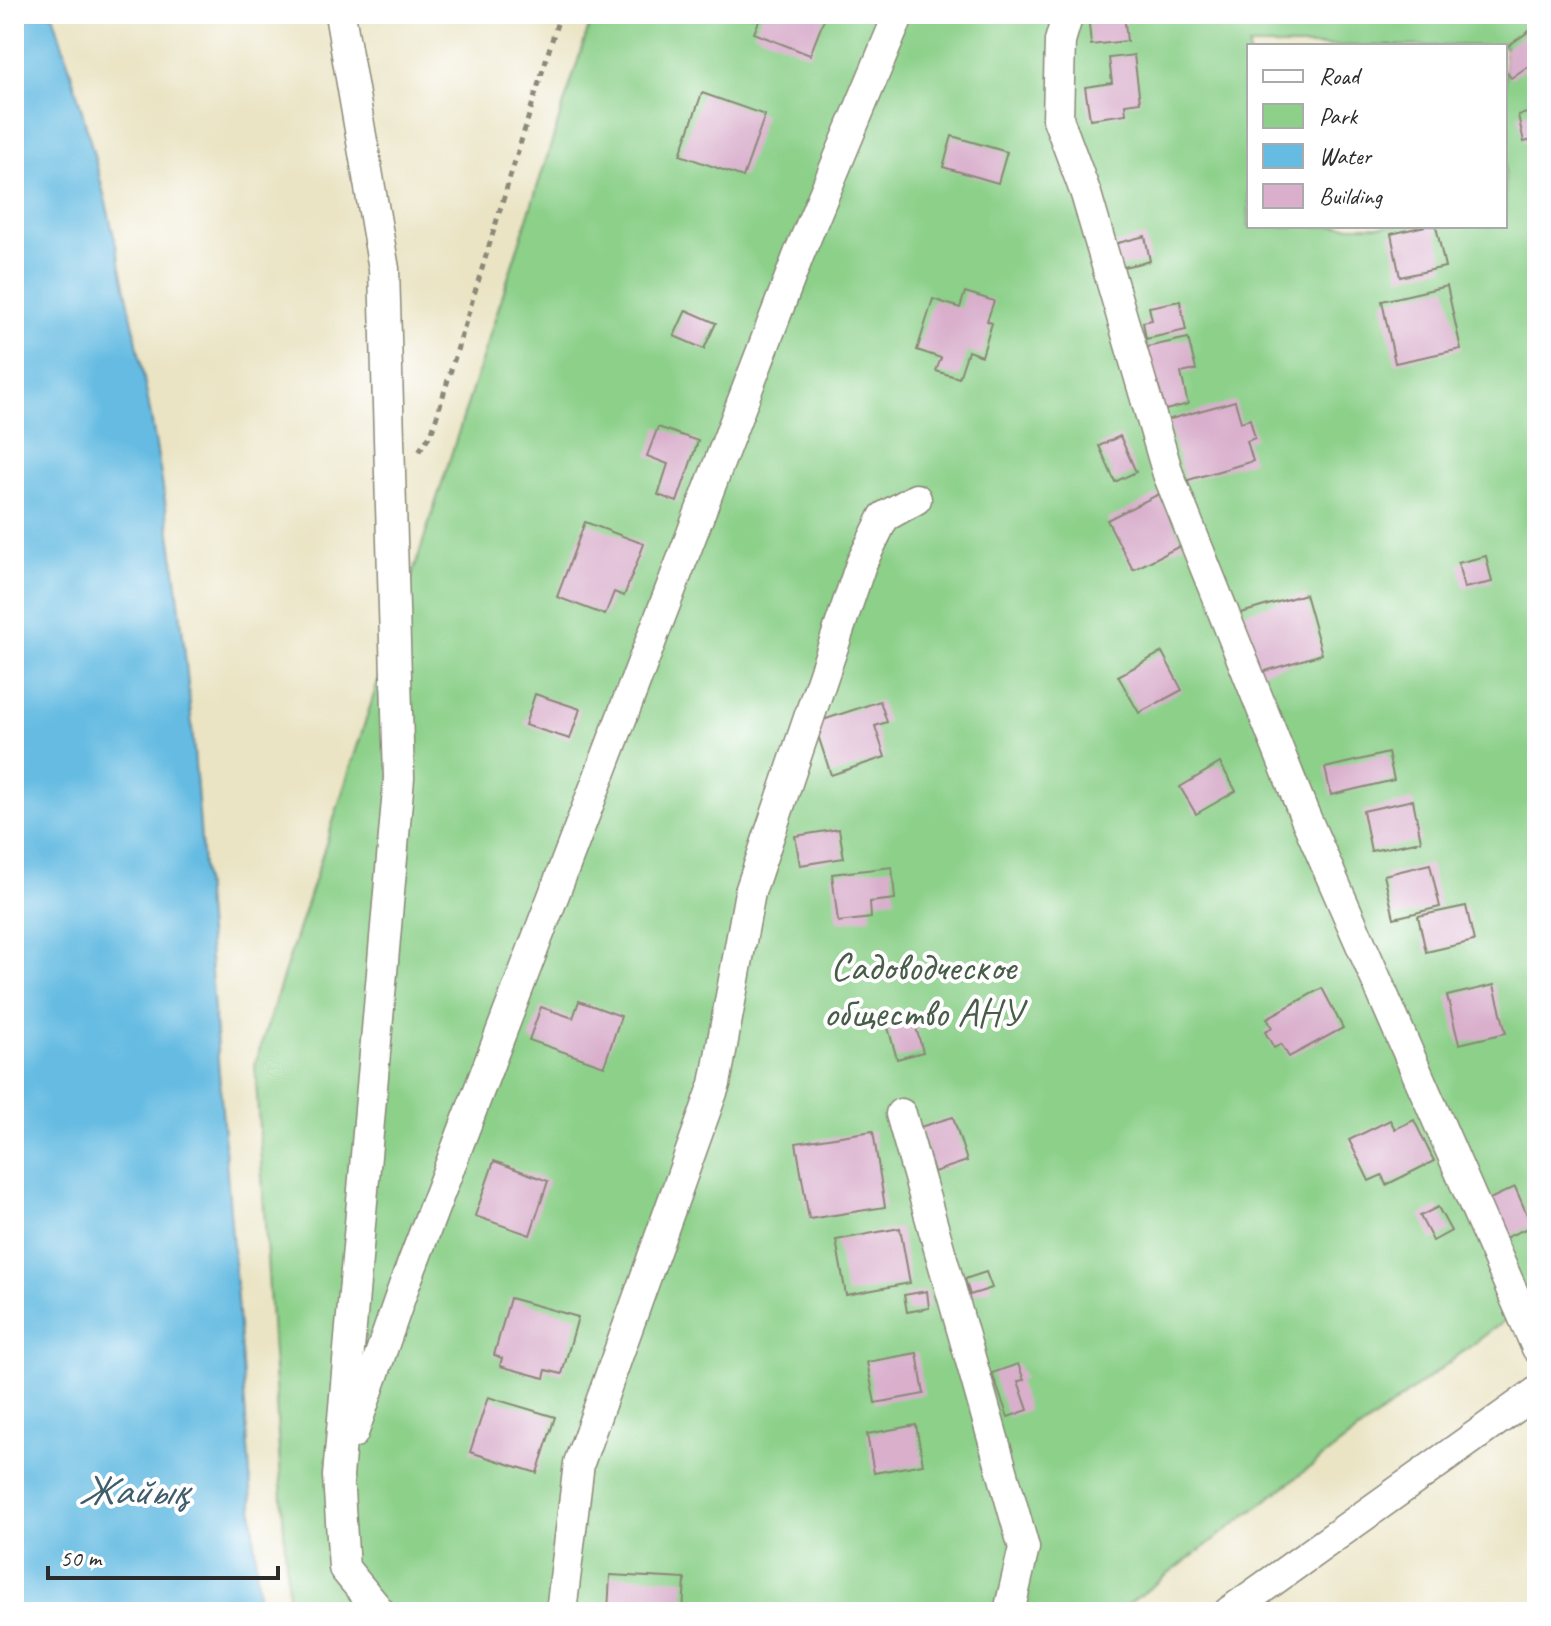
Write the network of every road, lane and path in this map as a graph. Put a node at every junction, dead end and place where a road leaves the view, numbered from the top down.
1 (340, 14) edge
2 (560, 14) edge
3 (899, 14) edge
4 (1068, 14) edge
5 (391, 491) junction
6 (916, 499) dead end
7 (901, 1114) dead end
8 (1537, 1348) edge
9 (1537, 1392) edge
10 (338, 1476) junction
11 (380, 1612) edge
12 (561, 1612) edge
13 (1009, 1612) edge
14 (1229, 1612) edge

1 - 5 street
2 - 5 path
3 - 10 street
4 - 8 street
5 - 10 street
6 - 12 street
7 - 13 street
9 - 14 street
10 - 11 street

